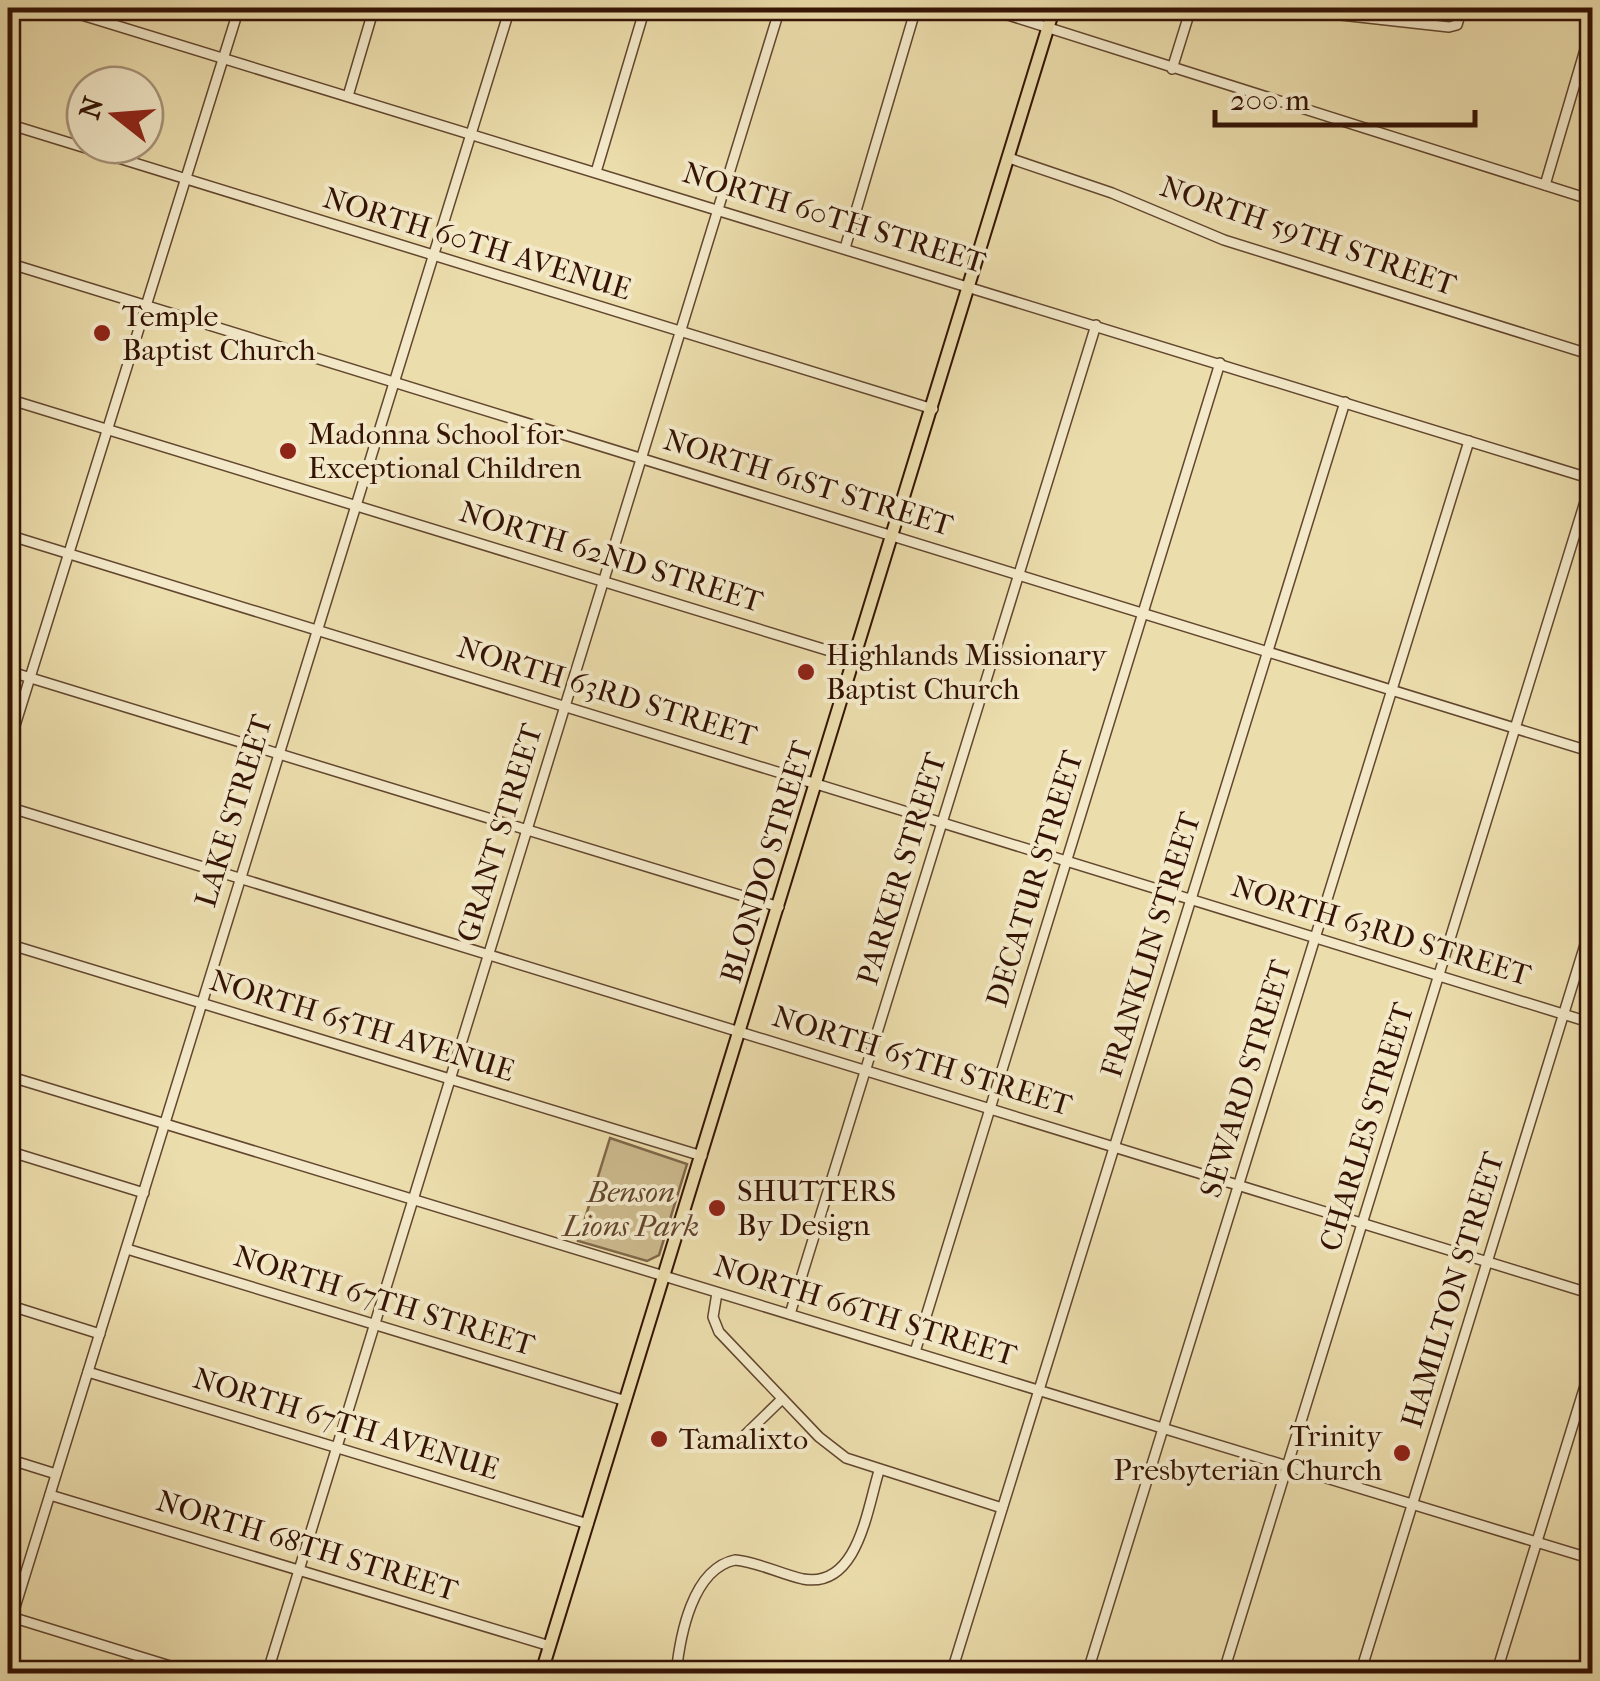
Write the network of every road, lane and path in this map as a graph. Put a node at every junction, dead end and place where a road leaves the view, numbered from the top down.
1 (59, 8) edge
2 (104, 8) edge
3 (239, 8) edge
4 (374, 8) edge
5 (510, 8) edge
6 (645, 8) edge
7 (780, 8) edge
8 (916, 8) edge
9 (986, 8) edge
10 (1054, 8) edge
11 (1191, 8) edge
12 (1462, 8) edge
13 (1330, 9) edge
14 (100, 20) junction
15 (1592, 26) edge
16 (1048, 28) junction
17 (224, 58) junction
18 (1172, 69) junction
19 (348, 96) junction
20 (8, 124) edge
21 (472, 134) junction
22 (1009, 158) junction
23 (596, 172) junction
24 (184, 180) junction
25 (1545, 185) junction
26 (1592, 200) edge
27 (720, 210) junction
28 (844, 248) junction
29 (434, 257) junction
30 (8, 263) edge
31 (971, 286) junction
32 (146, 305) junction
33 (1096, 324) junction
34 (682, 333) junction
35 (1592, 356) edge
36 (1220, 363) junction
37 (395, 382) junction
38 (8, 399) edge
39 (1345, 402) junction
40 (933, 410) junction
41 (108, 429) junction
42 (1469, 441) junction
43 (642, 457) junction
44 (1592, 479) edge
45 (356, 506) junction
46 (8, 535) edge
47 (894, 535) junction
48 (68, 554) junction
49 (1018, 575) junction
50 (604, 581) junction
51 (1142, 614) junction
52 (317, 630) junction
53 (1267, 652) junction
54 (856, 659) junction
55 (8, 671) edge
56 (29, 678) junction
57 (1392, 690) junction
58 (565, 706) junction
59 (1516, 728) junction
60 (8, 748) edge
61 (1592, 752) edge
62 (278, 754) junction
63 (818, 783) junction
64 (8, 807) edge
65 (942, 822) junction
66 (527, 830) junction
67 (1067, 860) junction
68 (240, 878) junction
69 (1191, 898) junction
70 (779, 907) junction
71 (1592, 922) edge
72 (1316, 937) junction
73 (8, 944) edge
74 (488, 954) junction
75 (1440, 975) junction
76 (201, 1003) junction
77 (1564, 1014) junction
78 (1592, 1023) edge
79 (740, 1031) junction
80 (866, 1070) junction
81 (8, 1076) edge
82 (450, 1079) junction
83 (990, 1109) junction
84 (165, 1125) junction
85 (1115, 1147) junction
86 (8, 1150) edge
87 (702, 1156) junction
88 (1239, 1186) junction
89 (144, 1193) junction
90 (414, 1200) junction
91 (1364, 1224) junction
92 (126, 1249) junction
93 (1488, 1263) junction
94 (664, 1277) junction
95 (718, 1293) junction
96 (1592, 1294) edge
97 (8, 1305) edge
98 (790, 1314) junction
99 (376, 1325) junction
100 (100, 1334) junction
101 (915, 1352) junction
102 (1592, 1363) edge
103 (88, 1372) junction
104 (1040, 1390) junction
105 (782, 1399) junction
106 (626, 1401) junction
107 (1164, 1428) junction
108 (744, 1435) dead end
109 (337, 1448) junction
110 (8, 1460) edge
111 (1288, 1466) junction
112 (879, 1471) junction
113 (56, 1474) junction
114 (50, 1494) junction
115 (1412, 1504) junction
116 (1002, 1508) junction
117 (588, 1524) junction
118 (1536, 1542) junction
119 (1592, 1560) edge
120 (299, 1570) junction
121 (10, 1617) edge
122 (8, 1630) edge
123 (550, 1646) junction
124 (196, 1674) edge
125 (267, 1674) edge
126 (542, 1674) edge
127 (676, 1674) edge
128 (951, 1674) edge
129 (1087, 1674) edge
130 (1222, 1674) edge
131 (1360, 1674) edge
132 (1496, 1674) edge

1 - 14 street, NORTH 60TH STREET
2 - 14 street
3 - 17 street
4 - 19 street
5 - 21 street, LAKE STREET
6 - 23 street
7 - 27 street, GRANT STREET
8 - 28 street
9 - 16 street
10 - 16 main road, BLONDO STREET
11 - 18 street
12 - 13 street
14 - 17 street, NORTH 60TH STREET
15 - 25 street
16 - 18 street
16 - 22 main road, BLONDO STREET
17 - 19 street, NORTH 60TH STREET
17 - 24 street
18 - 25 street
19 - 21 street, NORTH 60TH STREET
20 - 24 street, NORTH 60TH AVENUE
21 - 23 street, NORTH 60TH STREET
21 - 29 street, LAKE STREET
22 - 31 main road, BLONDO STREET
22 - 35 street, NORTH 59TH STREET
23 - 27 street, NORTH 60TH STREET
24 - 29 street, NORTH 60TH AVENUE
24 - 32 street
25 - 26 street
27 - 28 street, NORTH 60TH STREET
27 - 34 street, GRANT STREET
28 - 31 street, NORTH 60TH STREET
29 - 34 street, NORTH 60TH AVENUE
29 - 37 street, LAKE STREET
30 - 32 street, NORTH 61ST STREET
31 - 33 street, NORTH 60TH STREET
31 - 40 main road, BLONDO STREET
32 - 37 street, NORTH 61ST STREET
32 - 41 street
33 - 36 street, NORTH 60TH STREET
33 - 49 street, PARKER STREET
34 - 40 street, NORTH 60TH AVENUE
34 - 43 street, GRANT STREET
36 - 39 street, NORTH 60TH STREET
36 - 51 street, DECATUR STREET
37 - 43 street, NORTH 61ST STREET
37 - 45 street, LAKE STREET
38 - 41 street, NORTH 62ND STREET
39 - 42 street, NORTH 60TH STREET
39 - 53 street, FRANKLIN STREET
40 - 47 main road, BLONDO STREET
41 - 45 street, NORTH 62ND STREET
41 - 48 street
42 - 44 street, NORTH 60TH STREET
42 - 57 street, SEWARD STREET
43 - 47 street, NORTH 61ST STREET
43 - 50 street, GRANT STREET
44 - 59 street, CHARLES STREET
45 - 50 street, NORTH 62ND STREET
45 - 52 street, LAKE STREET
46 - 48 street, NORTH 63RD STREET
47 - 49 street, NORTH 61ST STREET
47 - 54 main road, BLONDO STREET
48 - 52 street, NORTH 63RD STREET
48 - 56 street
49 - 51 street, NORTH 61ST STREET
49 - 65 street, PARKER STREET
50 - 54 street, NORTH 62ND STREET
50 - 58 street, GRANT STREET
51 - 53 street, NORTH 61ST STREET
51 - 67 street, DECATUR STREET
52 - 58 street, NORTH 63RD STREET
52 - 62 street, LAKE STREET
53 - 57 street, NORTH 61ST STREET
53 - 69 street, FRANKLIN STREET
54 - 63 main road, BLONDO STREET
55 - 56 street
56 - 60 street
56 - 62 street
57 - 59 street, NORTH 61ST STREET
57 - 72 street, SEWARD STREET
58 - 63 street, NORTH 63RD STREET
58 - 66 street, GRANT STREET
59 - 61 street, NORTH 61ST STREET
59 - 75 street, CHARLES STREET
62 - 66 street
62 - 68 street, LAKE STREET
63 - 65 street, NORTH 63RD STREET
63 - 70 main road, BLONDO STREET
64 - 68 street, NORTH 65TH STREET
65 - 67 street, NORTH 63RD STREET
65 - 80 street, PARKER STREET
66 - 70 street
66 - 74 street, GRANT STREET
67 - 69 street, NORTH 63RD STREET
67 - 83 street, DECATUR STREET
68 - 74 street, NORTH 65TH STREET
68 - 76 street, LAKE STREET
69 - 72 street, NORTH 63RD STREET
69 - 85 street, FRANKLIN STREET
70 - 79 main road, BLONDO STREET
71 - 77 street, HAMILTON STREET
72 - 75 street, NORTH 63RD STREET
72 - 88 street, SEWARD STREET
73 - 76 street, NORTH 65TH AVENUE
74 - 79 street, NORTH 65TH STREET
74 - 82 street, GRANT STREET
75 - 77 street, NORTH 63RD STREET
75 - 91 street, CHARLES STREET
76 - 82 street, NORTH 65TH AVENUE
76 - 84 street, LAKE STREET
77 - 78 street, NORTH 63RD STREET
77 - 93 street, HAMILTON STREET
79 - 80 street, NORTH 65TH STREET
79 - 87 main road, BLONDO STREET
80 - 83 street, NORTH 65TH STREET
80 - 98 street, PARKER STREET
81 - 84 street, NORTH 66TH STREET
82 - 87 street, NORTH 65TH AVENUE
82 - 90 street, GRANT STREET
83 - 85 street, NORTH 65TH STREET
83 - 101 street, DECATUR STREET
84 - 89 street, LAKE STREET
84 - 90 street, NORTH 66TH STREET
85 - 88 street, NORTH 65TH STREET
85 - 104 street, FRANKLIN STREET
86 - 89 street
87 - 94 main road, BLONDO STREET
88 - 91 street, NORTH 65TH STREET
88 - 107 street, SEWARD STREET
89 - 92 street, LAKE STREET
90 - 94 street, NORTH 66TH STREET
90 - 99 street, GRANT STREET
91 - 93 street, NORTH 65TH STREET
91 - 111 street, CHARLES STREET
92 - 99 street, NORTH 67TH STREET
92 - 100 street, LAKE STREET
93 - 96 street, NORTH 65TH STREET
93 - 115 street, HAMILTON STREET
94 - 95 street, NORTH 66TH STREET
94 - 106 main road, BLONDO STREET
95 - 98 street, NORTH 66TH STREET
95 - 105 street
97 - 100 street
98 - 101 street, NORTH 66TH STREET
99 - 106 street, NORTH 67TH STREET
99 - 109 street, GRANT STREET
100 - 103 street, LAKE STREET
101 - 104 street, NORTH 66TH STREET
102 - 118 street
103 - 109 street, NORTH 67TH AVENUE
103 - 113 street, LAKE STREET
104 - 107 street, NORTH 66TH STREET
104 - 116 street, FRANKLIN STREET
105 - 108 street
105 - 112 street
106 - 117 main road, BLONDO STREET
107 - 111 street, NORTH 66TH STREET
107 - 129 street, SEWARD STREET
109 - 117 street, NORTH 67TH AVENUE
109 - 120 street, GRANT STREET
110 - 113 street
111 - 115 street, NORTH 66TH STREET
111 - 130 street, CHARLES STREET
112 - 116 street
112 - 127 street
113 - 114 street, LAKE STREET
114 - 120 street, NORTH 68TH STREET
114 - 121 street, LAKE STREET
115 - 118 street, NORTH 66TH STREET
115 - 131 street, HAMILTON STREET
116 - 128 street, FRANKLIN STREET
117 - 123 main road, BLONDO STREET
118 - 119 street, NORTH 66TH STREET
118 - 132 street
120 - 123 street, NORTH 68TH STREET
120 - 125 street, GRANT STREET
121 - 122 street, LAKE STREET
121 - 124 street
123 - 126 main road, BLONDO STREET

